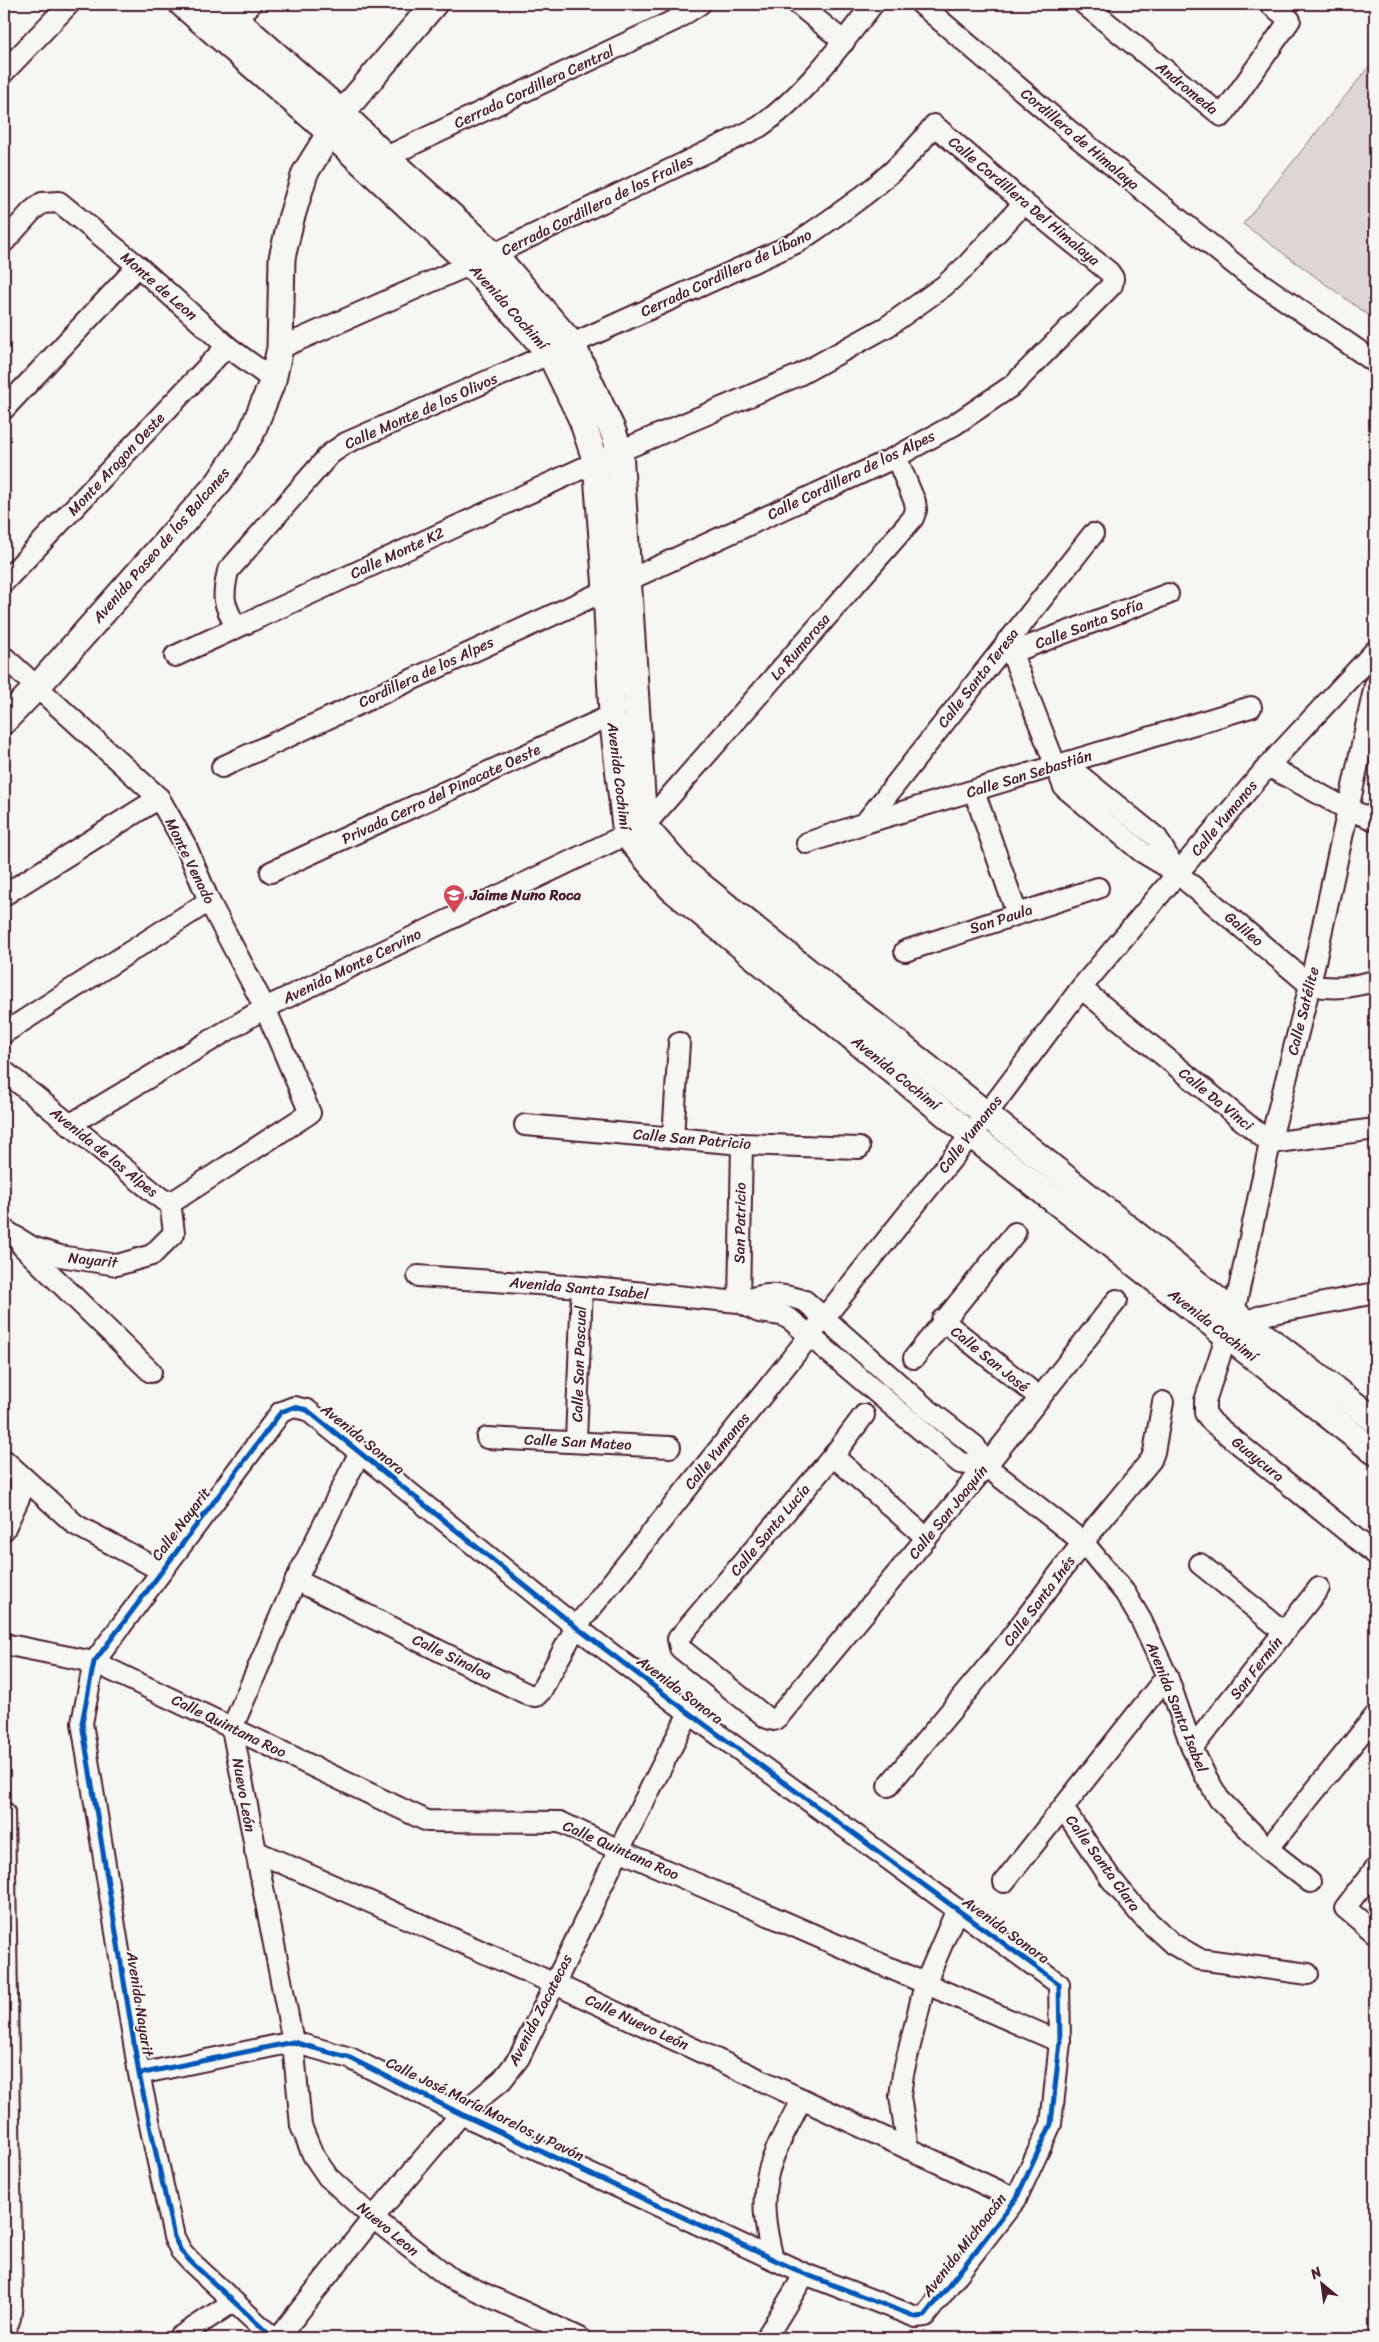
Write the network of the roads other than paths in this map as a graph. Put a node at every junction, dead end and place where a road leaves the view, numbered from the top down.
1 (69, 4) edge
2 (182, 4) edge
3 (434, 4) edge
4 (700, 4) edge
5 (798, 4) edge
6 (873, 4) edge
7 (921, 4) edge
8 (1084, 4) edge
9 (1270, 4) edge
10 (235, 9) edge
11 (844, 42) junction
12 (4, 72) edge
13 (336, 123) junction
14 (934, 125) joint
15 (378, 163) junction
16 (1024, 203) junction
17 (4, 242) edge
18 (494, 254) junction
19 (472, 265) junction
20 (138, 266) junction
21 (1113, 278) joint
22 (572, 344) junction
23 (227, 346) junction
24 (280, 348) junction
25 (550, 354) junction
26 (1375, 362) edge
27 (273, 380) junction
28 (4, 410) edge
29 (620, 451) junction
30 (896, 457) junction
31 (596, 462) junction
32 (1093, 534) dead end
33 (630, 579) junction
34 (4, 582) edge
35 (606, 589) junction
36 (1168, 594) dead end
37 (236, 627) junction
38 (1009, 647) junction
39 (1375, 651) edge
40 (174, 656) dead end
41 (4, 657) edge
42 (1375, 685) edge
43 (38, 686) junction
44 (1251, 707) dead end
45 (612, 715) junction
46 (4, 721) edge
47 (1056, 765) junction
48 (1268, 766) junction
49 (222, 767) dead end
50 (974, 791) junction
51 (159, 798) junction
52 (1347, 809) junction
53 (1375, 820) edge
54 (865, 823) junction
55 (635, 831) junction
56 (807, 843) dead end
57 (271, 872) dead end
58 (1177, 873) junction
59 (1098, 888) dead end
60 (4, 895) edge
61 (209, 902) junction
62 (1017, 914) junction
63 (905, 952) dead end
64 (1375, 981) edge
65 (1310, 985) junction
66 (1080, 988) junction
67 (265, 1008) junction
68 (4, 1033) edge
69 (679, 1043) dead end
70 (4, 1071) edge
71 (310, 1114) joint
72 (986, 1115) junction
73 (69, 1125) junction
74 (525, 1125) dead end
75 (1375, 1129) edge
76 (971, 1135) junction
77 (673, 1138) junction
78 (1270, 1143) junction
79 (742, 1144) junction
80 (859, 1148) dead end
81 (170, 1201) junction
82 (5, 1230) edge
83 (1015, 1233) dead end
84 (418, 1276) dead end
85 (582, 1287) junction
86 (1375, 1293) edge
87 (1116, 1300) dead end
88 (739, 1302) junction
89 (824, 1317) junction
90 (942, 1320) junction
91 (1236, 1324) junction
92 (809, 1335) junction
93 (914, 1358) dead end
94 (151, 1372) dead end
95 (1039, 1397) junction
96 (1163, 1402) dead end
97 (294, 1407) joint
98 (926, 1408) junction
99 (864, 1415) dead end
100 (1375, 1420) edge
101 (913, 1423) junction
102 (487, 1438) dead end
103 (576, 1441) junction
104 (670, 1447) dead end
105 (360, 1452) junction
106 (1375, 1452) edge
107 (833, 1456) junction
108 (4, 1460) edge
109 (986, 1466) junction
110 (21, 1476) junction
111 (4, 1530) edge
112 (928, 1538) junction
113 (1083, 1542) junction
114 (1375, 1554) edge
115 (1200, 1564) dead end
116 (162, 1571) junction
117 (296, 1580) junction
118 (1319, 1588) dead end
119 (576, 1627) junction
120 (1284, 1632) junction
121 (4, 1644) edge
122 (94, 1662) junction
123 (1167, 1676) junction
124 (689, 1713) junction
125 (1375, 1716) edge
126 (774, 1720) joint
127 (232, 1728) junction
128 (1192, 1748) junction
129 (888, 1786) dead end
130 (1063, 1808) junction
131 (4, 1812) edge
132 (1268, 1849) junction
133 (619, 1850) junction
134 (255, 1852) junction
135 (1375, 1869) edge
136 (1004, 1882) dead end
137 (1310, 1882) dead end
138 (957, 1909) junction
139 (1375, 1933) edge
140 (1308, 1974) dead end
141 (555, 1984) junction
142 (926, 1984) junction
143 (1059, 1984) joint
144 (293, 2042) junction
145 (1060, 2042) junction
146 (139, 2074) junction
147 (802, 2099) junction
148 (461, 2114) junction
149 (908, 2149) junction
150 (1016, 2200) junction
151 (372, 2218) junction
152 (773, 2259) junction
153 (805, 2274) junction
154 (233, 2302) junction
155 (925, 2316) joint
156 (4, 2333) edge
157 (178, 2338) edge
158 (273, 2338) edge
159 (278, 2338) edge
160 (580, 2338) edge
161 (766, 2338) edge

1 - 12 street
2 - 13 street, Avenida Cochimí
3 - 13 street, Avenida Paseo de los Balcanes
4 - 15 street, Cerrada Cordillera Central
5 - 11 street
6 - 11 street, Cerrada Cordillera de los Frailes
7 - 26 street, Cordillera de Himalaya
8 - 9 street, Andromeda
10 - 13 street, Avenida Cochimí
11 - 18 street, Cerrada Cordillera de los Frailes
13 - 15 street, Avenida Cochimí
13 - 24 street, Avenida Paseo de los Balcanes
14 - 16 street, Calle Cordillera Del Himalaya
14 - 22 street, Cerrada Cordillera de Líbano
15 - 18 street, Avenida Cochimí
15 - 19 street, Avenida Cochimí
16 - 21 street, Calle Cordillera Del Himalaya
16 - 29 street, Calle Monte K2
17 - 20 street, Monte de Leon
18 - 19 street, Cerrada Cordillera de los Frailes
18 - 22 street, Avenida Cochimí
19 - 24 street, Cerrada Cordillera de los Frailes
19 - 25 street, Avenida Cochimí
20 - 23 street, Monte de Leon
20 - 28 street
21 - 30 street, Calle Cordillera de los Alpes
22 - 25 street, Calle Monte de los Olivos
22 - 29 street, Avenida Cochimí
23 - 27 street, Monte de Leon
23 - 34 street, Monte Aragon Oeste
24 - 27 street, Avenida Paseo de los Balcanes
25 - 31 street, Avenida Cochimí
25 - 37 street, Calle Monte de los Olivos
27 - 43 street, Avenida Paseo de los Balcanes
29 - 31 street, Calle Monte K2
29 - 33 street, Avenida Cochimí
30 - 33 street, Calle Cordillera de los Alpes
30 - 55 street, La Rumorosa
31 - 35 street, Avenida Cochimí
31 - 37 street, Calle Monte K2
32 - 38 street, Calle Santa Teresa
33 - 35 street, Cordillera de los Alpes
33 - 55 street, Avenida Cochimí
35 - 45 street, Avenida Cochimí
35 - 49 street, Cordillera de los Alpes
36 - 38 street, Calle Santa Sofía
37 - 40 street, Calle Monte K2
38 - 47 street
38 - 54 street, Calle Santa Teresa
39 - 48 street, Calle Yumanos
41 - 43 street, Monte Venado
42 - 52 street, Calle Satélite
43 - 46 street, Avenida Paseo de los Balcanes
43 - 51 street, Monte Venado
44 - 47 street, Calle San Sebastián
45 - 55 street, Avenida Cochimí
45 - 57 street, Privada Cerro del Pinacate Oeste
47 - 50 street, Calle San Sebastián
47 - 58 street, Galileo
48 - 52 street
48 - 58 street, Calle Yumanos
50 - 54 street, Calle San Sebastián
50 - 62 street
51 - 60 street
51 - 61 street, Monte Venado
52 - 53 street
52 - 65 street, Calle Satélite
54 - 56 street, Calle San Sebastián
55 - 67 street, Avenida Monte Cervino
55 - 72 street, Avenida Cochimí
55 - 76 street, Avenida Cochimí
58 - 65 street, Galileo
58 - 66 street, Calle Yumanos
59 - 62 street, San Paula
61 - 67 street, Monte Venado
61 - 68 street
62 - 63 street, San Paula
64 - 65 street
65 - 78 street, Calle Satélite
66 - 72 street, Calle Yumanos
66 - 78 street, Calle Da Vinci
67 - 71 street, Monte Venado
67 - 73 street, Avenida Monte Cervino
69 - 77 street
70 - 73 street, Avenida de los Alpes
71 - 81 street, Avenida de los Alpes
72 - 76 street, Calle Yumanos
72 - 91 street, Avenida Cochimí
73 - 81 street, Avenida de los Alpes
74 - 77 street, Calle San Patricio
75 - 78 street
76 - 89 street, Calle Yumanos
76 - 91 street, Avenida Cochimí
77 - 79 street, Calle San Patricio
78 - 91 street, Calle Satélite
79 - 80 street, Calle San Patricio
79 - 88 street, San Patricio
81 - 82 street, Nayarit
82 - 94 street
83 - 90 street
84 - 85 street, Avenida Santa Isabel
85 - 88 street, Avenida Santa Isabel
85 - 103 street, Calle San Pascual
86 - 91 street
87 - 95 street, Calle San Joaquín
88 - 89 street, Avenida Santa Isabel
88 - 92 street, Avenida Santa Isabel
89 - 92 street, Calle Yumanos
89 - 98 street, Avenida Santa Isabel
90 - 93 street
90 - 95 street, Calle San José
91 - 100 street, Avenida Cochimí
91 - 106 street, Avenida Cochimí
91 - 114 street, Guaycura
92 - 101 street, Avenida Santa Isabel
92 - 119 street, Calle Yumanos
95 - 109 street, Calle San Joaquín
96 - 113 street, Calle Santa Inés
97 - 105 street, Avenida Sonora
97 - 116 street, Calle Nayarit
98 - 101 street
98 - 109 street, Avenida Santa Isabel
99 - 107 street, Calle Santa Lucía
101 - 109 street, Avenida Santa Isabel
102 - 103 street, Calle San Mateo
103 - 104 street, Calle San Mateo
105 - 117 street
105 - 119 street, Avenida Sonora
107 - 112 street
107 - 126 street, Calle Santa Lucía
108 - 110 street
109 - 112 street, Calle San Joaquín
109 - 113 street, Avenida Santa Isabel
110 - 111 street
110 - 116 street
112 - 126 street, Calle San Joaquín
113 - 123 street, Avenida Santa Isabel
113 - 129 street, Calle Santa Inés
115 - 120 street
116 - 122 street, Calle Nayarit
117 - 119 street, Calle Sinaloa
117 - 127 street
118 - 120 street, San Fermín
119 - 124 street, Avenida Sonora
120 - 128 street, San Fermín
121 - 122 street
122 - 127 street, Calle Quintana Roo
122 - 146 street, Avenida Nayarit
123 - 128 street, Avenida Santa Isabel
123 - 130 street
124 - 133 street, Avenida Zacatecas
124 - 138 street, Avenida Sonora
125 - 132 street
127 - 133 street, Calle Quintana Roo
127 - 134 street, Nuevo León
128 - 132 street, Avenida Santa Isabel
130 - 136 street
130 - 140 street, Calle Santa Clara
131 - 156 street
132 - 137 street, Avenida Santa Isabel
133 - 141 street, Avenida Zacatecas
133 - 142 street, Calle Quintana Roo
134 - 141 street, Calle Nuevo León
134 - 144 street, Nuevo León
135 - 139 street
138 - 142 street
138 - 143 street, Avenida Sonora
141 - 147 street, Calle Nuevo León
141 - 148 street, Avenida Zacatecas
142 - 145 street, Calle Quintana Roo
142 - 149 street
143 - 145 street, Avenida Michoacán
144 - 146 street, Calle José María Morelos y Pavón
144 - 148 street, Calle José María Morelos y Pavón
144 - 151 street, Nuevo Leon
145 - 150 street, Avenida Michoacán
146 - 154 street, Avenida Nayarit
147 - 149 street, Calle Nuevo León
147 - 152 street
148 - 151 street, Avenida Zacatecas
148 - 152 street, Calle José María Morelos y Pavón
149 - 150 street, Calle Nuevo León
150 - 155 street, Avenida Michoacán
151 - 159 street, Avenida Zacatecas
151 - 160 street, Nuevo Leon
152 - 153 street, Calle José María Morelos y Pavón
153 - 155 street, Calle José María Morelos y Pavón
153 - 161 street
154 - 157 street
154 - 158 street, Avenida Nayarit

